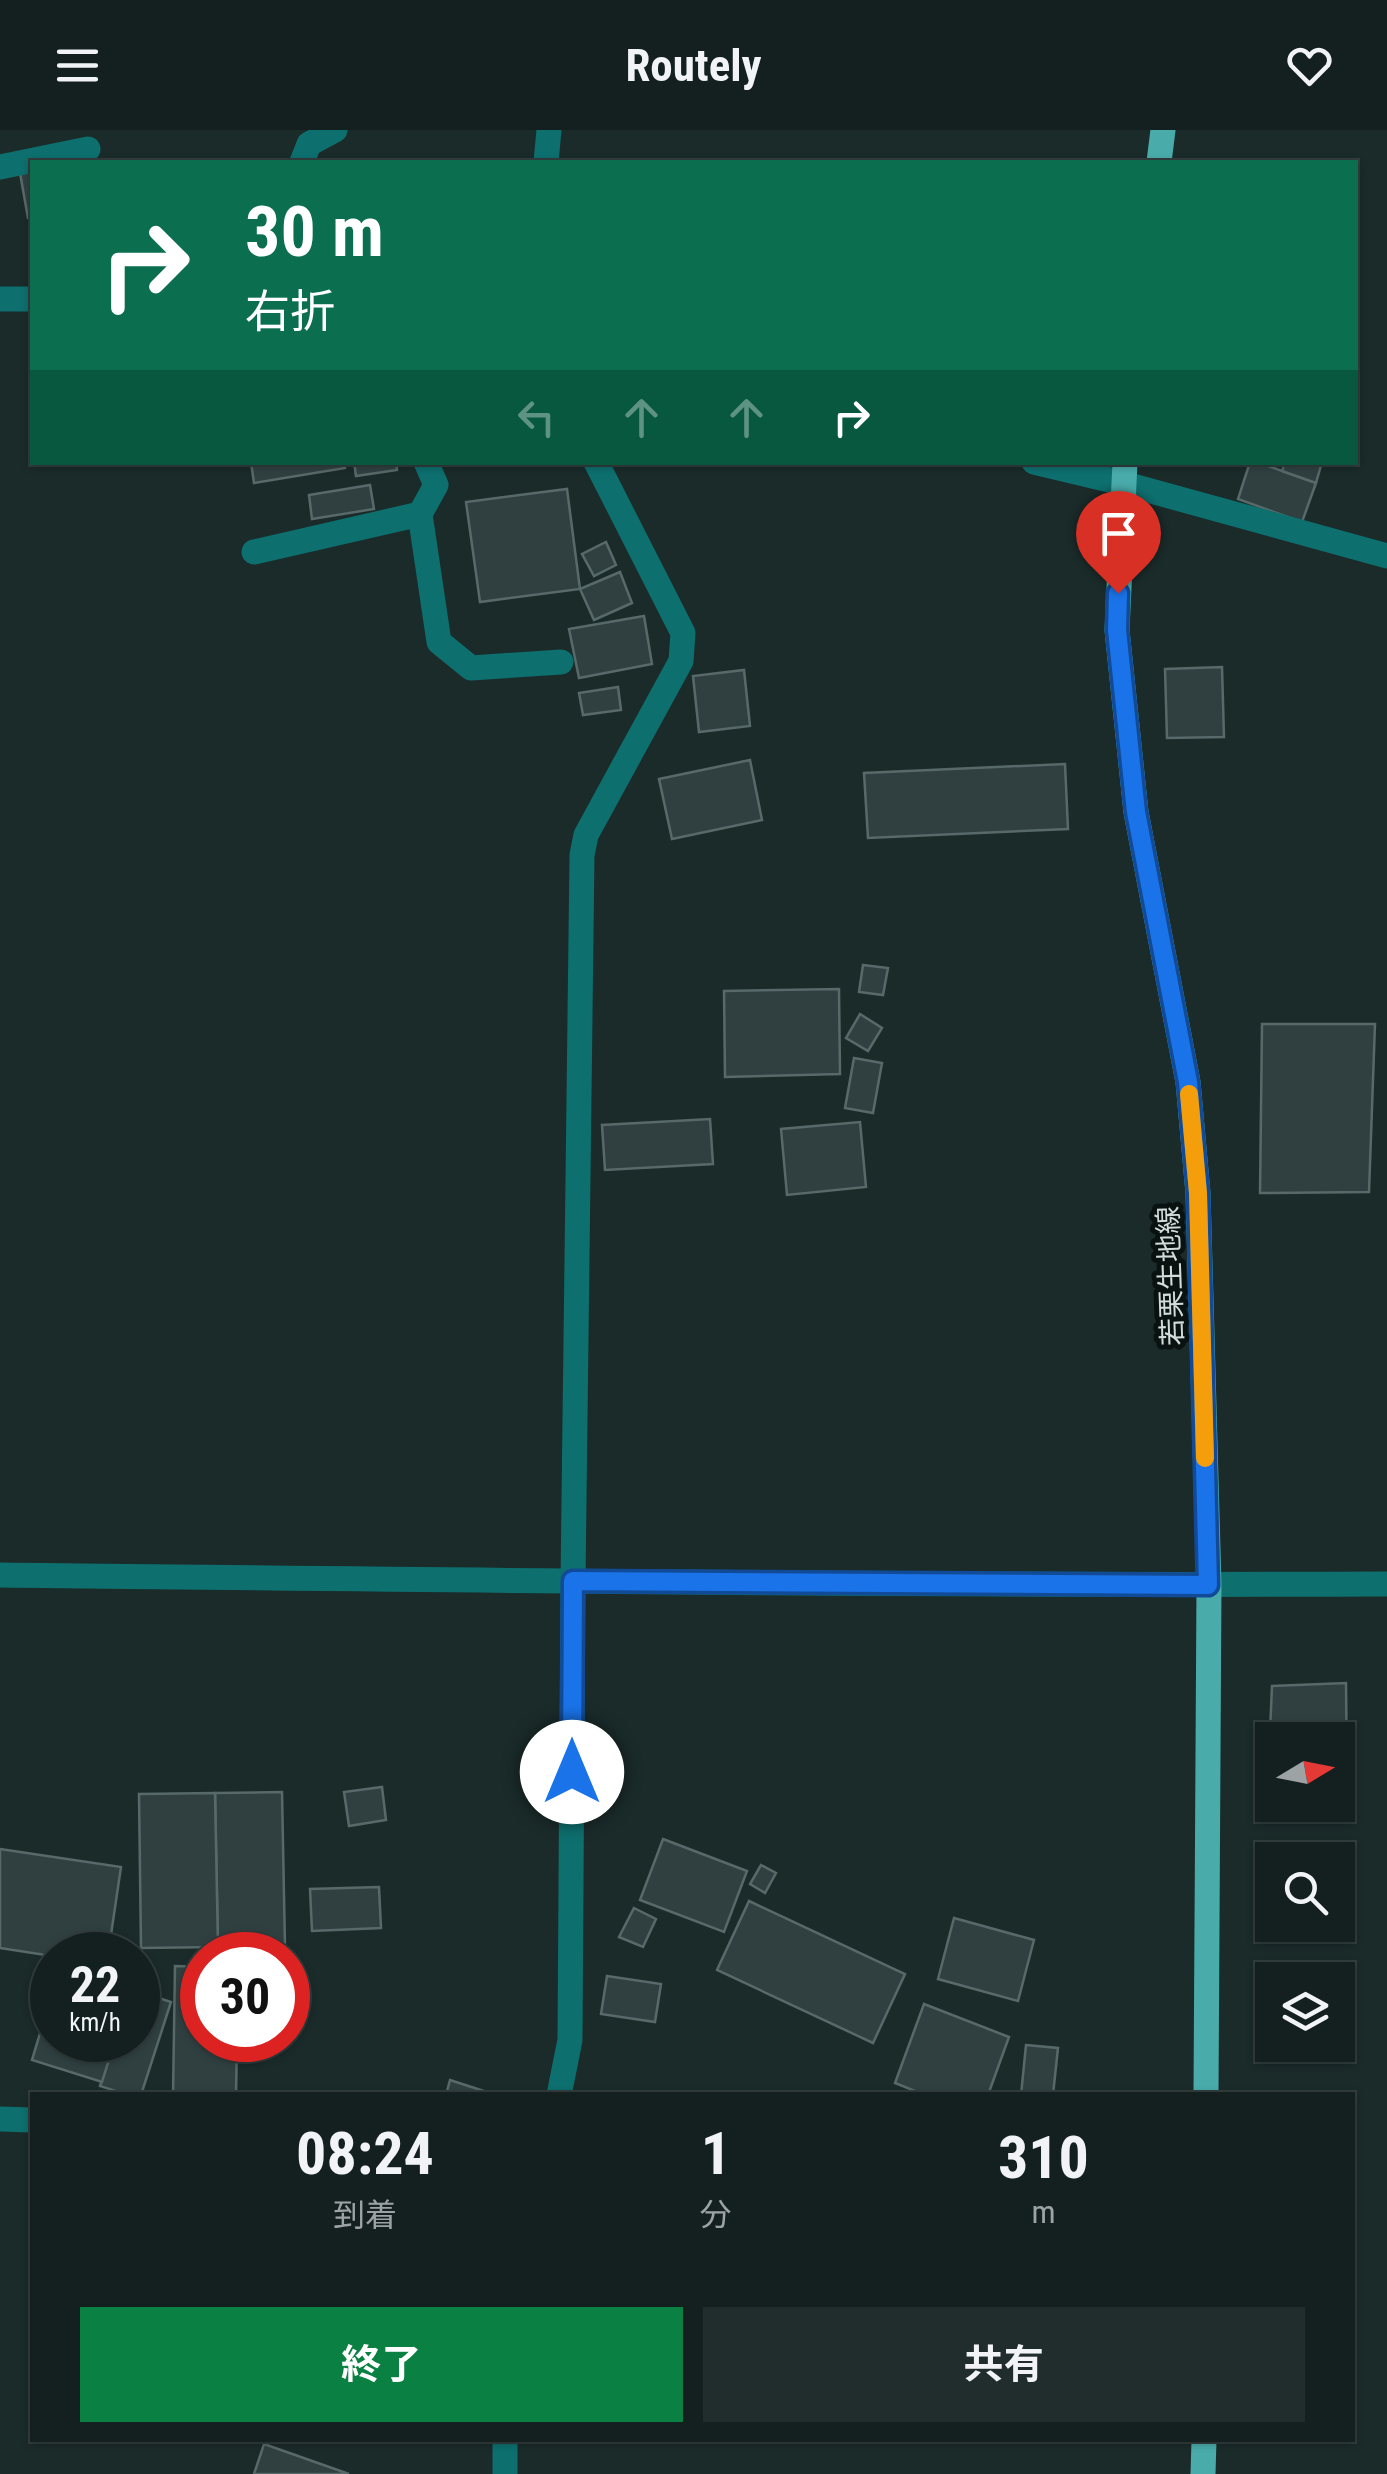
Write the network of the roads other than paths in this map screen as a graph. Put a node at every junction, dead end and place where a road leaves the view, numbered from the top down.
1 (335, 130) edge
2 (549, 130) edge
3 (1163, 130) edge
4 (88, 149) dead end
5 (34, 160) edge
6 (303, 160) edge
7 (546, 160) edge
8 (1159, 160) edge
9 (30, 161) edge
10 (0, 167) edge
11 (30, 299) edge
12 (0, 300) edge
13 (427, 465) edge
14 (598, 465) edge
15 (1059, 465) edge
16 (1124, 473) edge
17 (420, 514) junction
18 (254, 552) dead end
19 (1387, 556) edge
20 (561, 662) dead end
21 (0, 1575) edge
22 (573, 1581) junction
23 (1387, 1584) edge
24 (1208, 1585) junction
25 (560, 2092) edge
26 (1206, 2092) edge
27 (0, 2119) edge
28 (30, 2120) edge
29 (505, 2442) edge
30 (1204, 2442) edge
31 (505, 2474) edge
32 (1204, 2474) edge

1 - 6 street
2 - 7 street
3 - 8 main road
4 - 5 street
9 - 10 street
11 - 12 street
13 - 17 street
14 - 22 street
15 - 16 street
16 - 19 street
16 - 24 main road, 若栗生地線
17 - 18 street
17 - 20 street
21 - 22 street
22 - 24 street
22 - 25 street
23 - 24 street
24 - 26 main road, 若栗生地線
27 - 28 street
29 - 31 street
30 - 32 main road

